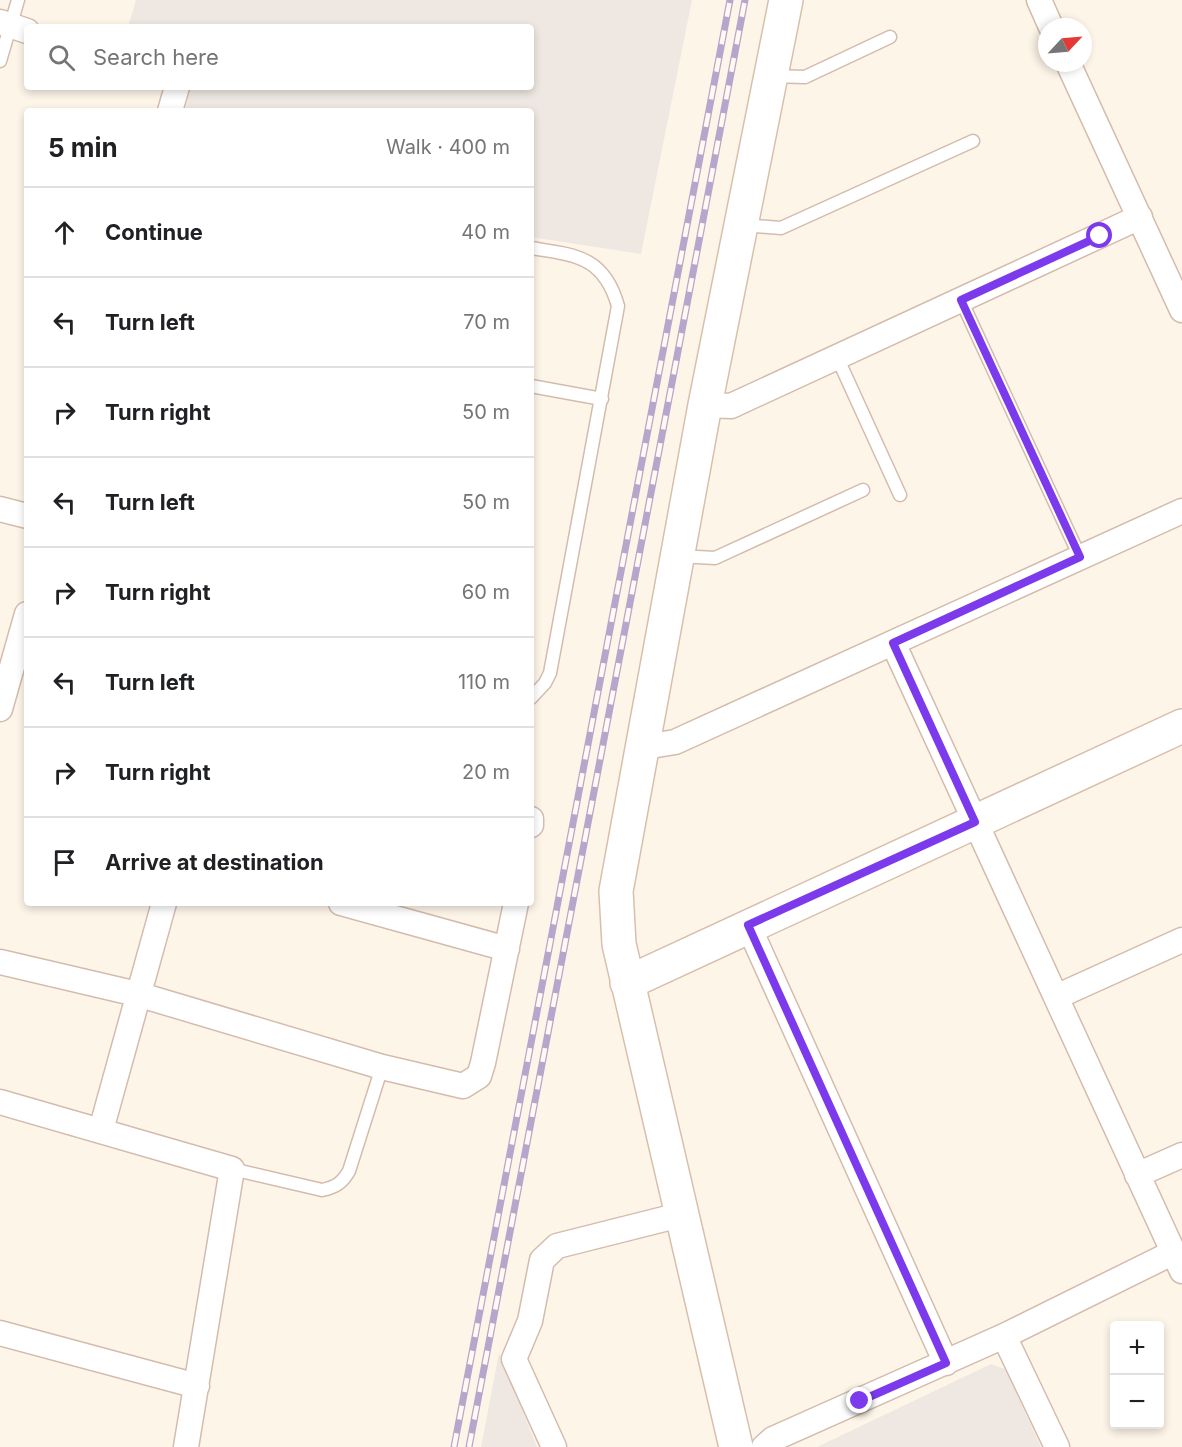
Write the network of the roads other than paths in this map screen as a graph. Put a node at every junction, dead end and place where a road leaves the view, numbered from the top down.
1 (18, 0) edge
2 (786, 0) edge
3 (1039, 0) edge
4 (1047, 18) edge
5 (12, 26) edge
6 (890, 37) dead end
7 (0, 62) edge
8 (1072, 72) edge
9 (770, 76) junction
10 (176, 90) edge
11 (171, 108) edge
12 (973, 141) dead end
13 (1140, 217) junction
14 (741, 225) junction
15 (534, 249) edge
16 (961, 300) junction
17 (1182, 310) edge
18 (837, 357) junction
19 (534, 387) edge
20 (602, 399) junction
21 (705, 405) junction
22 (863, 490) dead end
23 (900, 495) dead end
24 (0, 509) edge
25 (1182, 511) edge
26 (24, 515) edge
27 (678, 556) junction
28 (1080, 557) junction
29 (24, 636) edge
30 (893, 643) junction
31 (20, 666) edge
32 (534, 695) edge
33 (0, 709) edge
34 (1182, 726) edge
35 (644, 743) junction
36 (975, 822) junction
37 (163, 906) edge
38 (352, 906) edge
39 (515, 906) edge
40 (748, 925) junction
41 (1182, 940) edge
42 (507, 949) junction
43 (0, 962) edge
44 (627, 982) junction
45 (137, 994) junction
46 (1056, 998) junction
47 (382, 1067) junction
48 (0, 1102) edge
49 (101, 1130) junction
50 (1182, 1155) edge
51 (232, 1169) junction
52 (1137, 1175) junction
53 (680, 1215) junction
54 (1178, 1262) edge
55 (0, 1333) edge
56 (1004, 1336) junction
57 (946, 1363) junction
58 (197, 1386) junction
59 (186, 1447) edge
60 (554, 1447) edge
61 (736, 1447) edge
62 (764, 1447) edge
63 (1057, 1447) edge

1 - 5 lane
2 - 9 street
3 - 4 street
5 - 7 lane
6 - 9 lane
8 - 13 street
9 - 14 street
10 - 11 street
12 - 14 lane
13 - 16 street
13 - 17 street
14 - 21 street
15 - 20 lane
16 - 18 street
16 - 28 lane
18 - 21 street
18 - 23 lane
19 - 20 lane
20 - 32 lane
21 - 27 street
22 - 27 lane
24 - 26 street
25 - 28 street
27 - 35 street
28 - 30 street
29 - 31 street
30 - 35 street
30 - 36 street
31 - 33 street
34 - 36 street
35 - 44 street
36 - 40 street
36 - 46 street
37 - 45 street
38 - 42 street
39 - 42 street
40 - 44 street
40 - 57 street
41 - 46 street
42 - 47 street
43 - 45 street
44 - 53 street
45 - 47 street
45 - 49 street
46 - 52 street
47 - 51 lane
48 - 49 street
49 - 51 street
50 - 52 street
51 - 58 street
52 - 54 street
53 - 60 street
53 - 61 street
54 - 56 street
55 - 58 street
56 - 57 street
56 - 63 street
57 - 62 street
58 - 59 street

